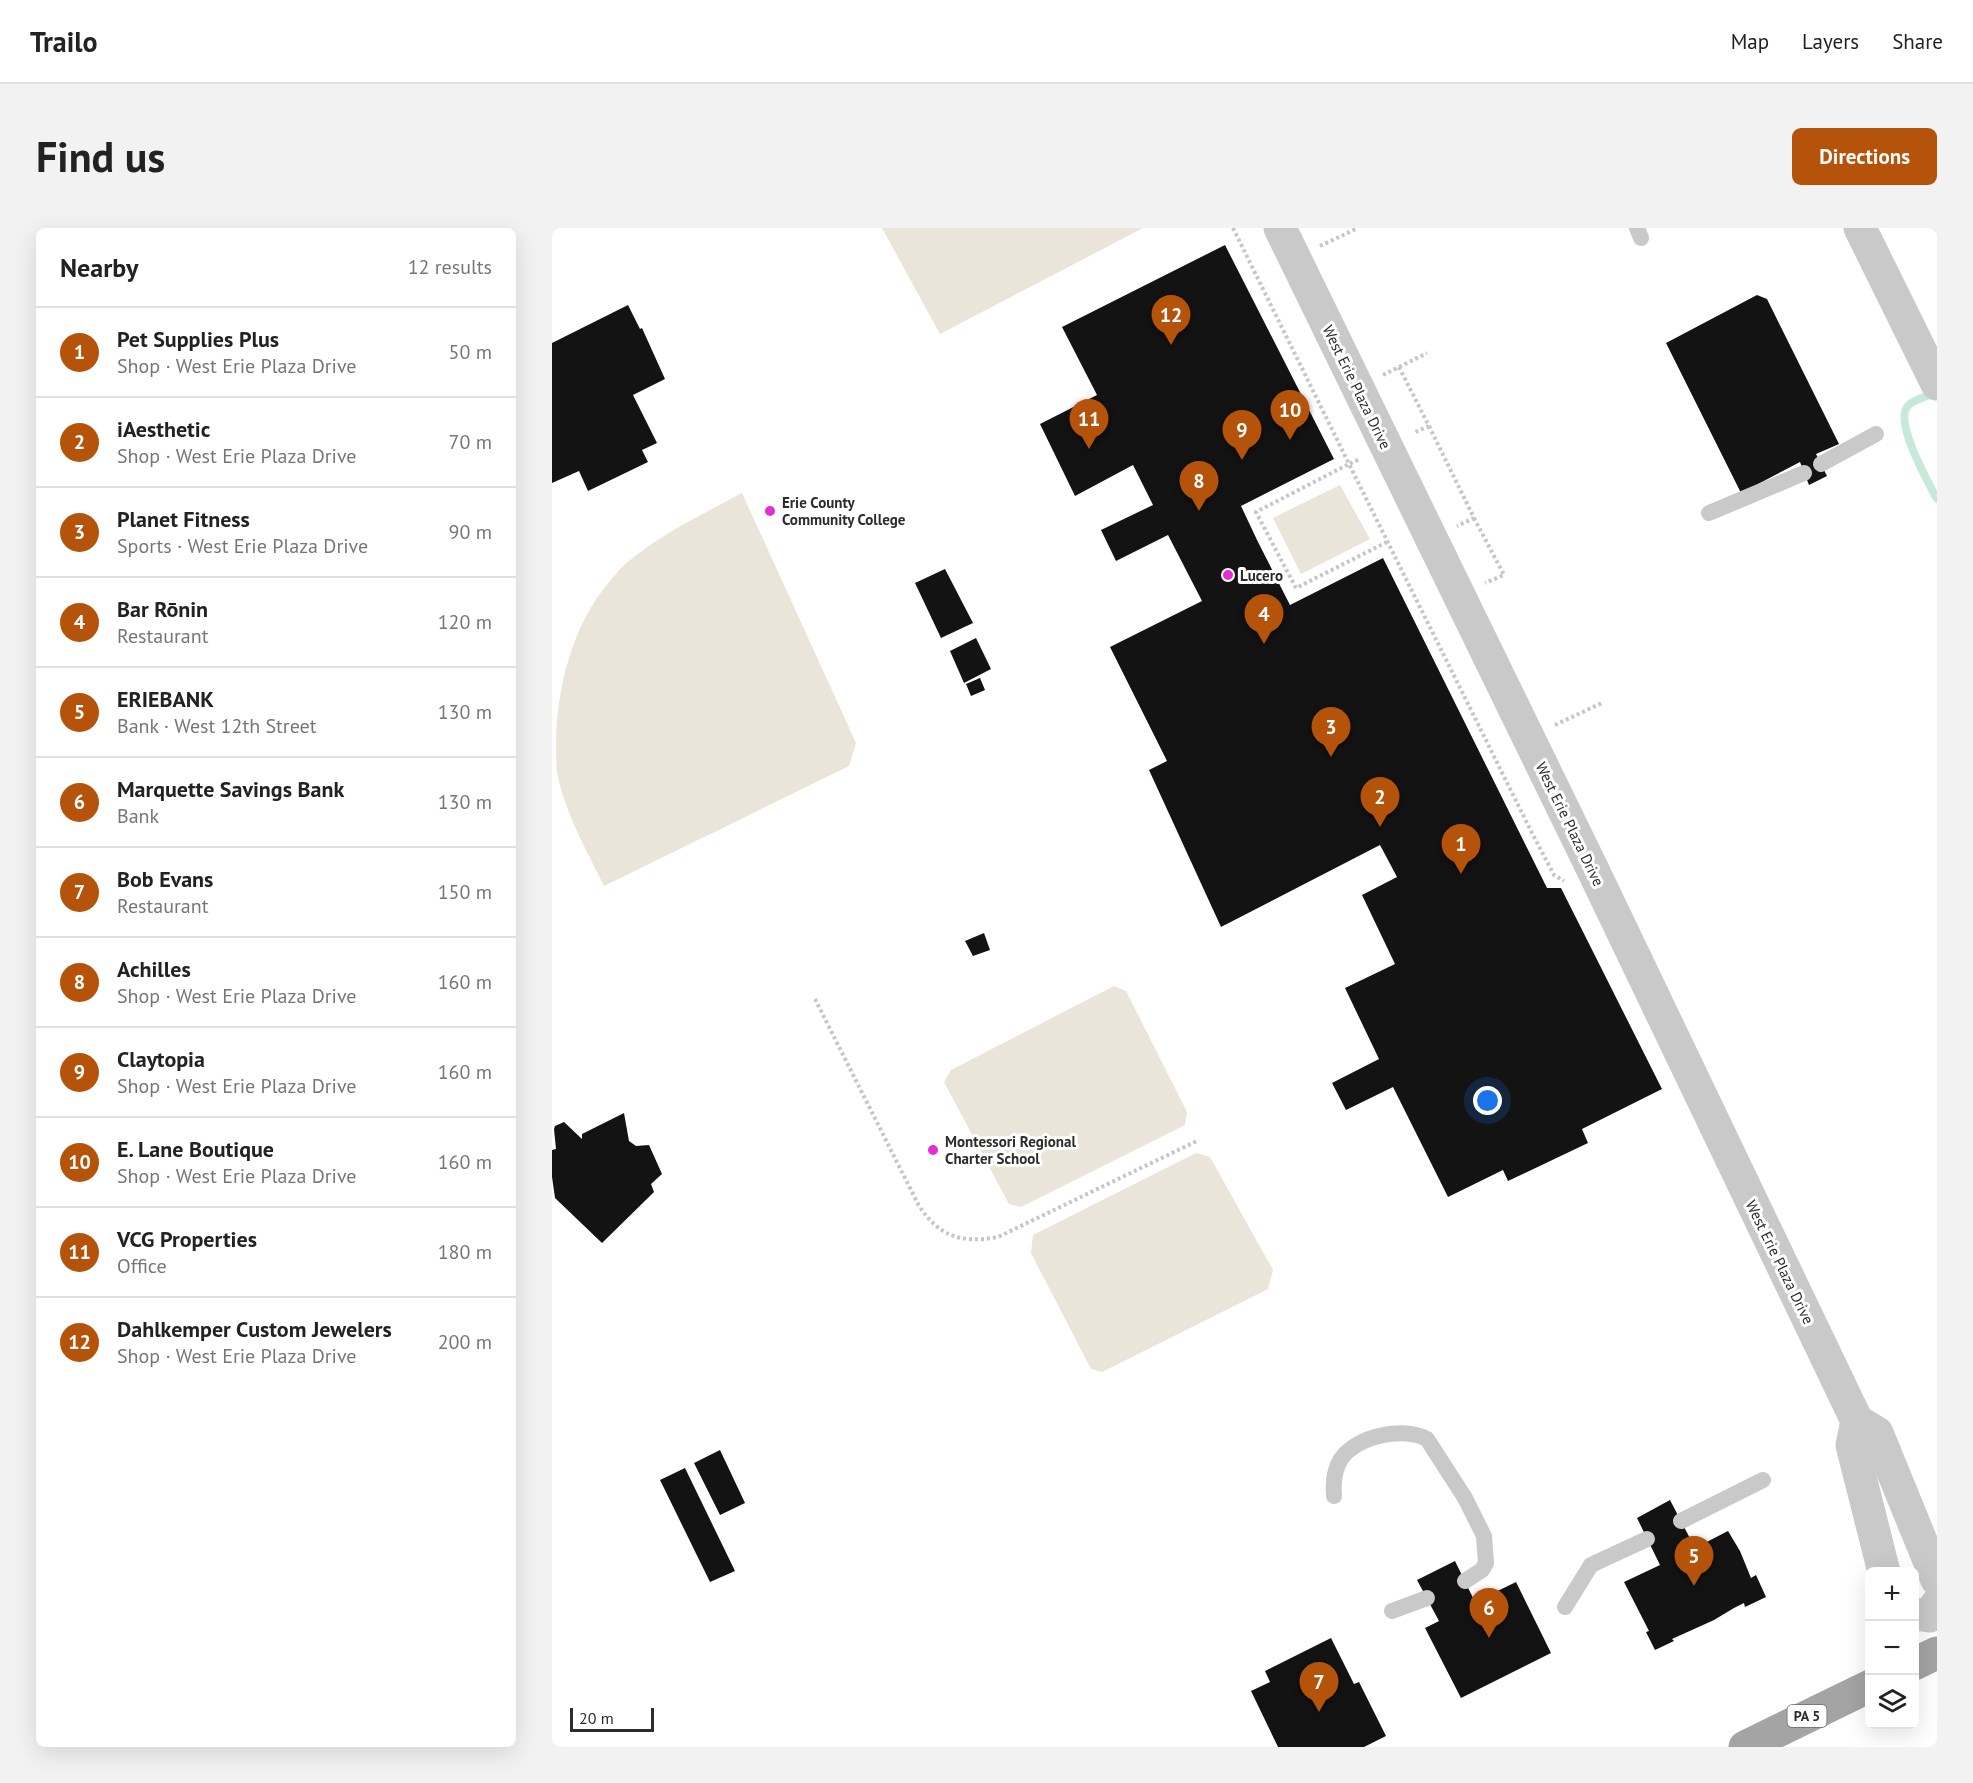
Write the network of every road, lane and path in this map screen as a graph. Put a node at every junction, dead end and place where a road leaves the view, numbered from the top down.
1 (1233, 228) edge
2 (1280, 228) edge
3 (1860, 228) edge
4 (1400, 367) dead end
5 (1934, 377) edge
6 (1412, 393) dead end
7 (1875, 434) dead end
8 (1349, 464) junction
9 (1821, 464) dead end
10 (1804, 473) dead end
11 (1709, 513) dead end
12 (1387, 542) junction
13 (1554, 875) dead end
14 (815, 999) dead end
15 (1199, 1140) dead end
16 (1857, 1421) junction
17 (1763, 1480) dead end
18 (1334, 1496) dead end
19 (1681, 1521) dead end
20 (1647, 1539) dead end
21 (1883, 1567) edge
22 (1937, 1580) edge
23 (1465, 1581) dead end
24 (1427, 1598) dead end
25 (1565, 1606) dead end
26 (1392, 1611) dead end
27 (1937, 1653) edge
28 (1919, 1662) edge
29 (1865, 1688) edge
30 (1745, 1747) edge

1 - 8 path
2 - 16 street, West Erie Plaza Drive
3 - 5 street
4 - 6 path
7 - 9 lane
8 - 12 path
8 - 12 path
10 - 11 lane
12 - 13 path
14 - 15 path
16 - 21 street
16 - 22 street, West Erie Plaza Drive
17 - 19 lane
18 - 23 lane
20 - 25 lane
24 - 26 lane
27 - 28 main road
29 - 30 main road, PA 5

